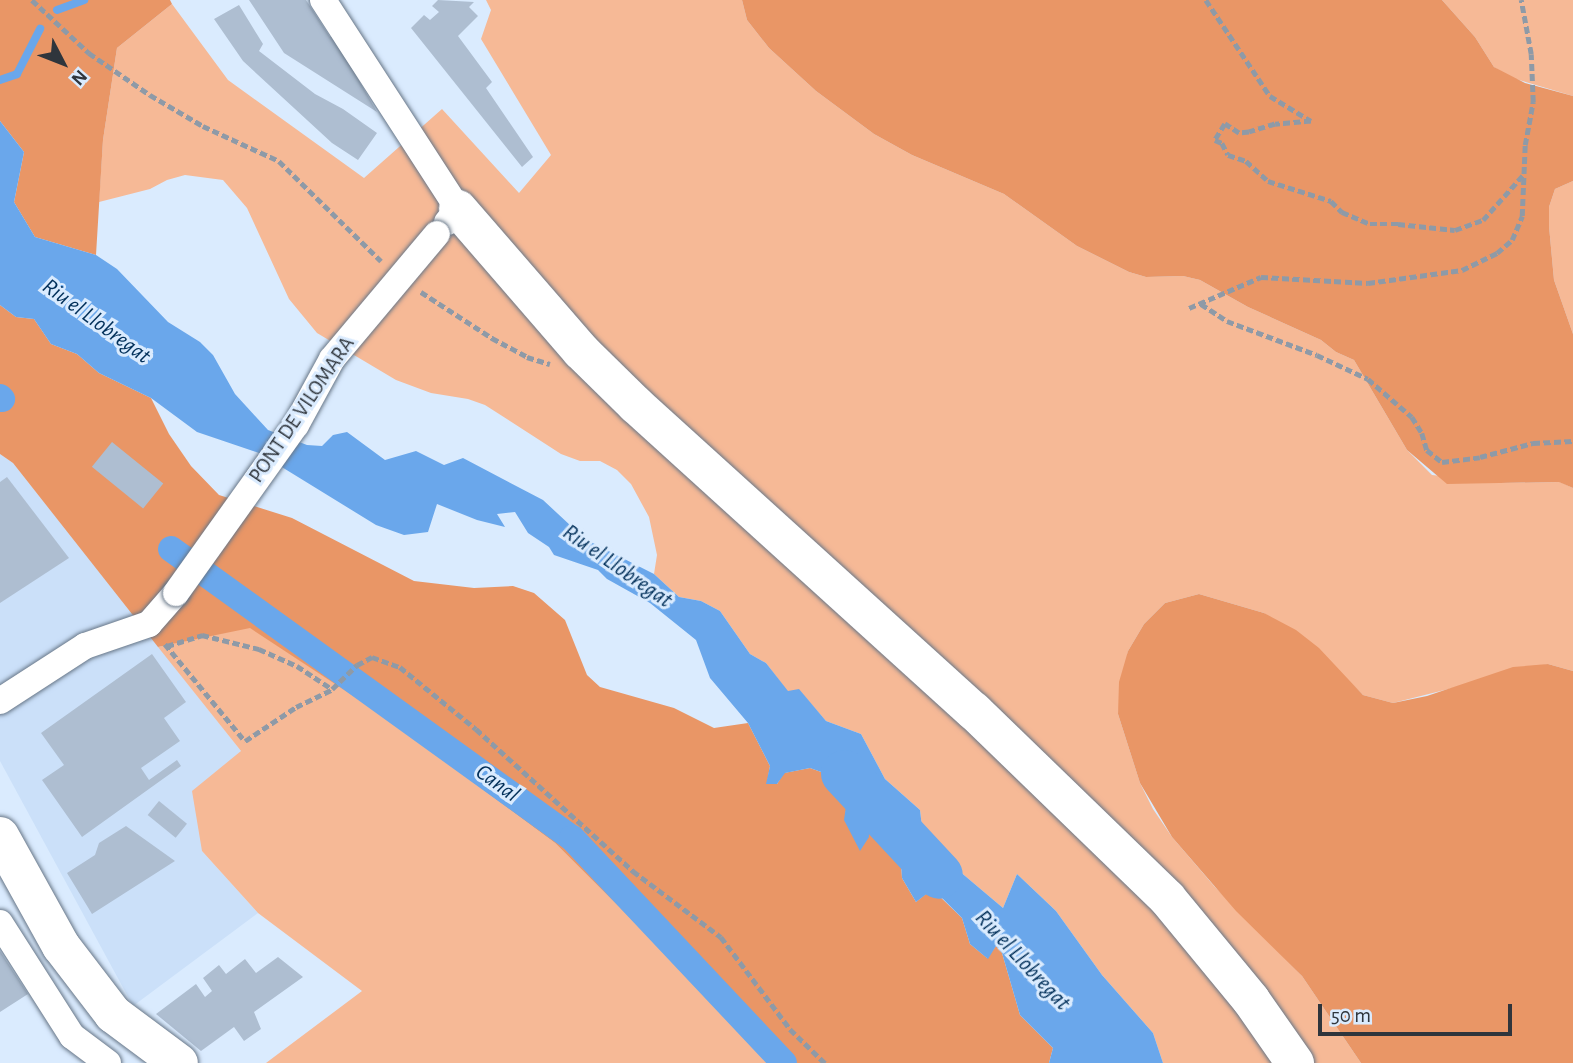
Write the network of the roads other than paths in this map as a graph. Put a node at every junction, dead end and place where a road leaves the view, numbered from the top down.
1 (323, 0) edge
2 (447, 221) junction
3 (0, 701) edge
4 (0, 836) edge
5 (0, 923) edge
6 (72, 1036) junction
7 (71, 1063) edge
8 (108, 1063) edge
9 (179, 1063) edge
10 (1295, 1063) edge

1 - 2 street
2 - 3 street, PONT DE VILOMARA, bridge
2 - 10 street
4 - 9 street
5 - 6 street
6 - 7 street
6 - 8 street

